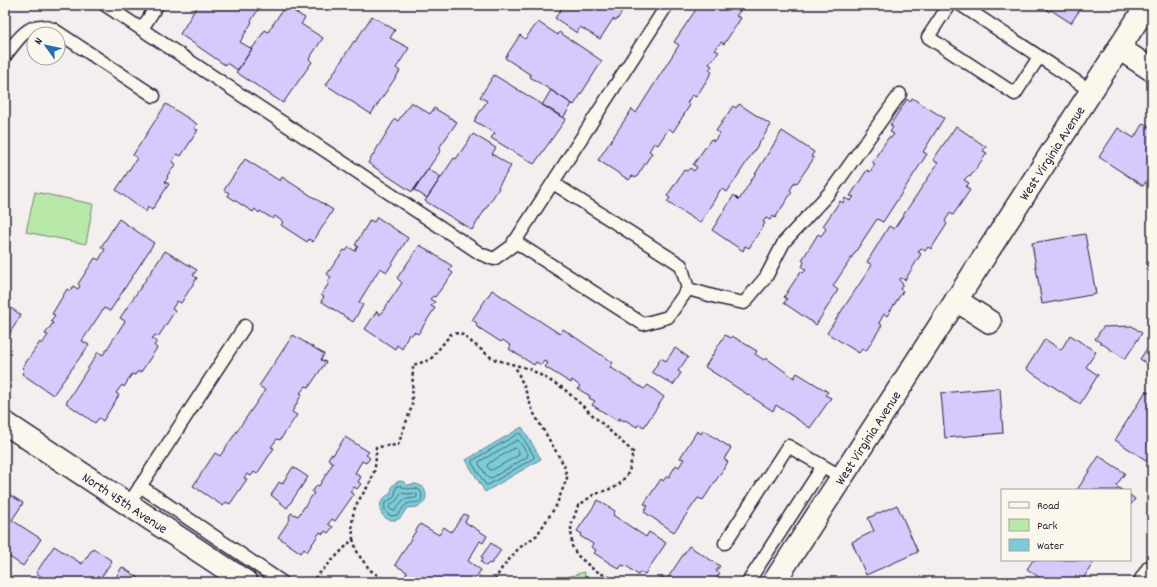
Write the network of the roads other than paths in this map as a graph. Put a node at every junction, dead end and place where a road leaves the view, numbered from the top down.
1 (105, 5) edge
2 (157, 5) edge
3 (667, 5) edge
4 (949, 5) edge
5 (961, 5) edge
6 (1147, 5) edge
7 (142, 30) junction
8 (1119, 48) junction
9 (5, 56) edge
10 (1039, 57) junction
11 (1152, 70) edge
12 (1091, 91) junction
13 (900, 94) dead end
14 (154, 96) dead end
15 (552, 183) junction
16 (514, 241) junction
17 (688, 288) junction
18 (956, 300) junction
19 (990, 322) dead end
20 (244, 326) dead end
21 (5, 423) edge
22 (823, 466) junction
23 (842, 477) junction
24 (140, 486) junction
25 (128, 505) junction
26 (725, 543) dead end
27 (1152, 571) edge
28 (780, 580) edge
29 (246, 582) edge
30 (282, 582) edge
31 (748, 582) edge
32 (1145, 582) edge

1 - 7 lane
2 - 7 lane
3 - 15 lane
4 - 10 lane
5 - 10 lane
6 - 8 street, West Virginia Avenue
7 - 16 lane
8 - 11 street
8 - 12 street, West Virginia Avenue
9 - 14 lane
10 - 12 lane
12 - 18 street, West Virginia Avenue
13 - 17 lane
15 - 16 lane
15 - 17 lane
16 - 17 lane
18 - 19 street
18 - 23 street, West Virginia Avenue
20 - 24 lane
21 - 25 street, North 45th Avenue
22 - 23 lane
22 - 26 lane
22 - 31 lane
23 - 28 street, West Virginia Avenue
24 - 25 lane
24 - 30 lane
25 - 29 street, North 45th Avenue
27 - 32 street

